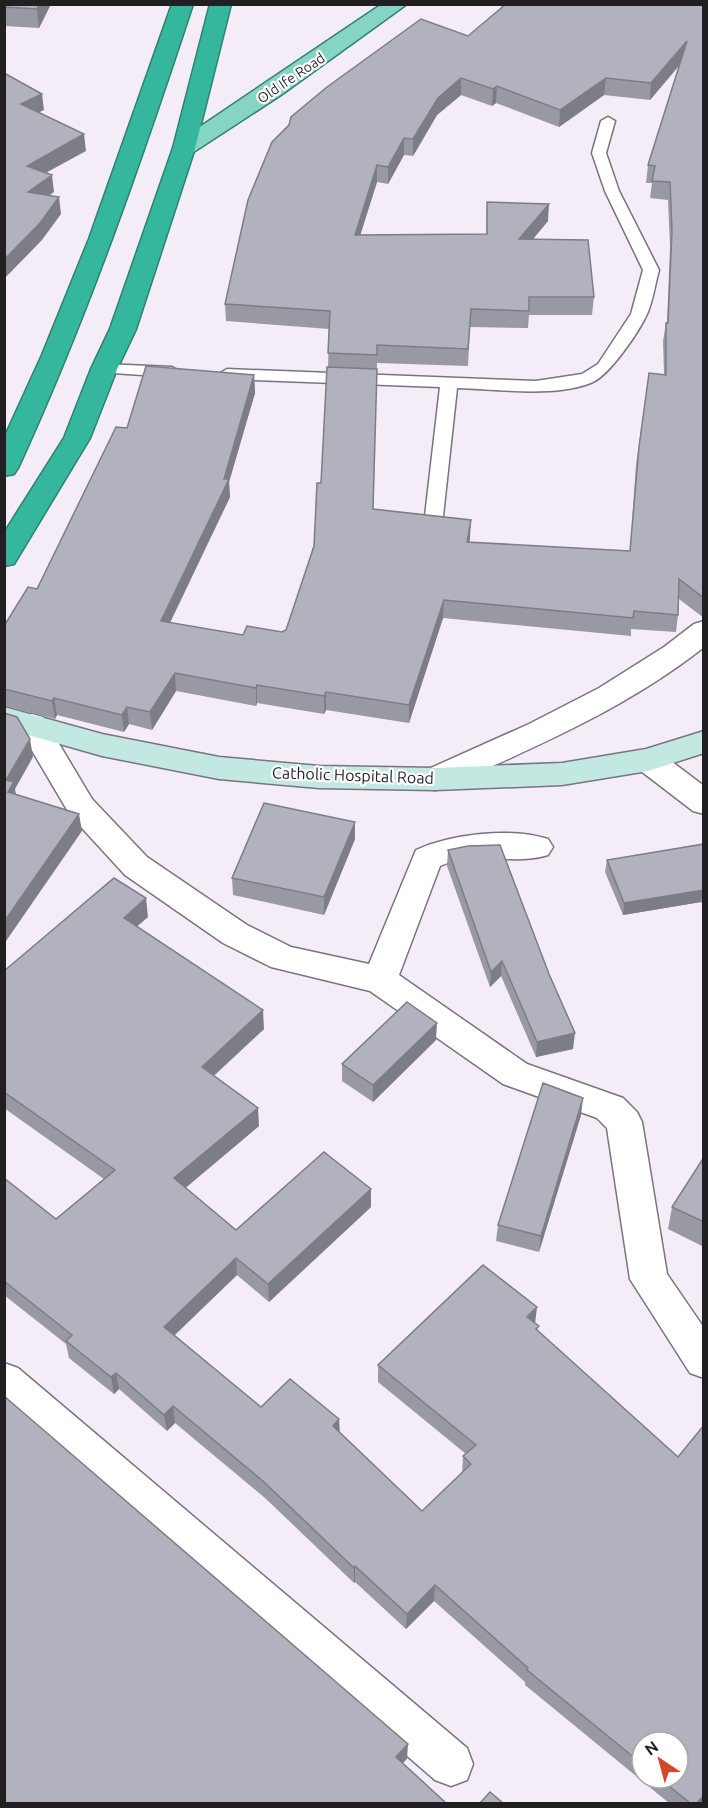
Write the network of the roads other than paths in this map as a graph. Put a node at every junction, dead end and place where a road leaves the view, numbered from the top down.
1 (183, 4) edge
2 (221, 4) edge
3 (397, 4) edge
4 (608, 121) dead end
5 (184, 148) junction
6 (104, 369) junction
7 (187, 372) edge
8 (211, 373) edge
9 (449, 383) junction
10 (4, 468) edge
11 (434, 516) edge
12 (4, 557) edge
13 (704, 631) edge
14 (18, 721) edge
15 (704, 742) edge
16 (648, 760) junction
17 (435, 779) junction
18 (704, 803) edge
19 (537, 847) dead end
20 (380, 980) junction
21 (704, 1361) edge
22 (4, 1381) edge
23 (451, 1764) dead end

1 - 10 highway
2 - 5 highway
3 - 5 main road, Old Ife Road
4 - 9 lane
5 - 6 highway
6 - 7 lane
6 - 12 highway
8 - 9 lane
9 - 11 lane
13 - 17 street
14 - 17 street, Catholic Hospital Road
14 - 20 street
15 - 16 street, Catholic Hospital Road
16 - 17 street, Catholic Hospital Road
16 - 18 street
19 - 20 street
20 - 21 street
22 - 23 street

